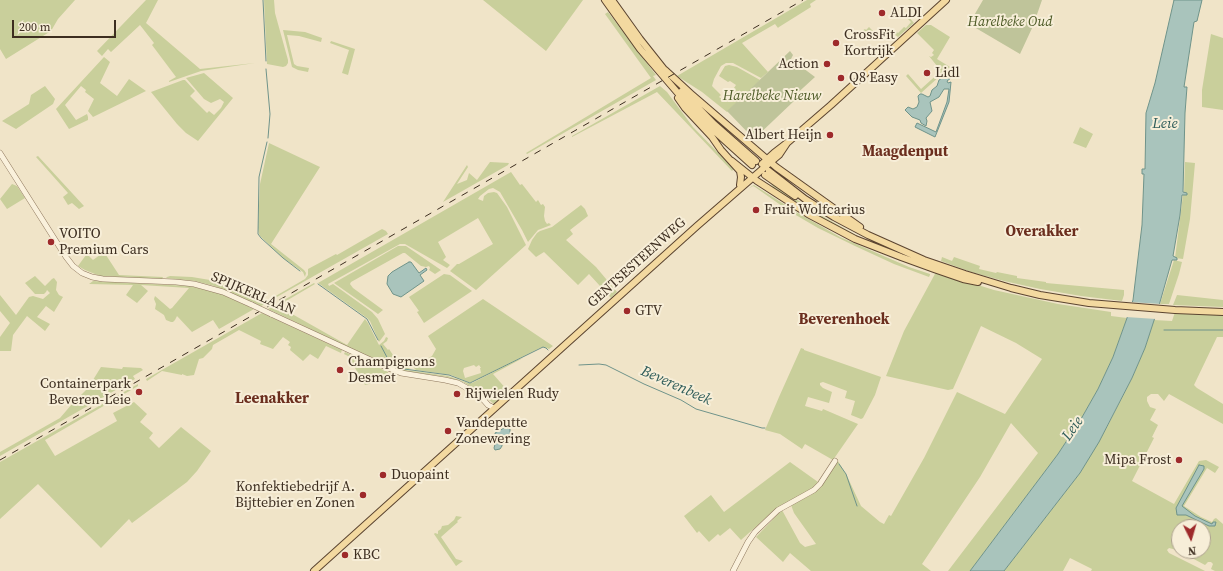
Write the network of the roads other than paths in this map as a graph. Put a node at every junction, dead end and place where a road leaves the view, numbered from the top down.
1 (605, 0) edge
2 (612, 0) edge
3 (946, 0) edge
4 (640, 49) junction
5 (665, 70) junction
6 (788, 143) junction
7 (0, 153) edge
8 (779, 155) junction
9 (732, 161) junction
10 (769, 161) junction
11 (787, 174) junction
12 (751, 177) junction
13 (740, 185) junction
14 (734, 194) junction
15 (890, 245) junction
16 (919, 264) junction
17 (1011, 288) junction
18 (1223, 312) edge
19 (494, 408) junction
20 (835, 461) dead end
21 (314, 571) edge
22 (733, 571) edge

1 - 4 main road
2 - 5 main road
3 - 6 main road, GENTSESTEENWEG
4 - 5 main road
4 - 9 main road
5 - 10 main road
6 - 8 main road, GENTSESTEENWEG
6 - 10 main road, GENTSESTEENWEG
7 - 19 street, SPIJKERLAAN, bridge
8 - 10 main road, GENTSESTEENWEG
8 - 11 main road
9 - 12 main road
9 - 13 main road
10 - 11 main road
10 - 12 main road, GENTSESTEENWEG
11 - 15 main road
12 - 13 main road, GENTSESTEENWEG
12 - 14 main road, GENTSESTEENWEG
12 - 16 main road
13 - 14 main road, GENTSESTEENWEG
14 - 19 main road, GENTSESTEENWEG
15 - 16 main road
15 - 17 main road
16 - 17 main road
17 - 18 main road
19 - 21 main road, GENTSESTEENWEG
20 - 22 street

